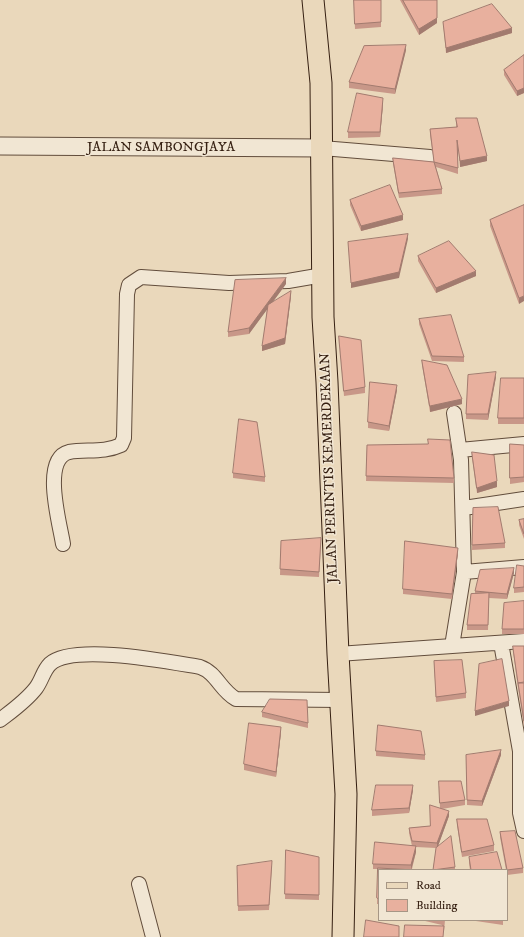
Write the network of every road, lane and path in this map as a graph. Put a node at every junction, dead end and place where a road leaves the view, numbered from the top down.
1 (313, 0) edge
2 (0, 146) edge
3 (322, 148) junction
4 (430, 157) dead end
5 (323, 275) junction
6 (454, 413) dead end
7 (524, 444) edge
8 (460, 450) junction
9 (524, 499) edge
10 (464, 508) junction
11 (63, 544) dead end
12 (524, 567) edge
13 (464, 572) junction
14 (524, 641) edge
15 (501, 643) junction
16 (452, 646) junction
17 (338, 654) junction
18 (341, 700) junction
19 (0, 720) edge
20 (522, 751) edge
21 (524, 832) edge
22 (139, 884) dead end
23 (153, 937) edge
24 (343, 937) edge

1 - 3 main road, JALAN PERINTIS KEMERDEKAAN
2 - 3 street, JALAN SAMBONGJAYA
3 - 4 street
3 - 5 main road, JALAN PERINTIS KEMERDEKAAN
5 - 11 street
5 - 17 main road, JALAN PERINTIS KEMERDEKAAN
6 - 8 street
7 - 8 street
8 - 10 street
9 - 10 street
10 - 13 street
12 - 13 street
13 - 16 street
14 - 15 street
15 - 16 street
15 - 20 street
16 - 17 street
17 - 18 main road, JALAN PERINTIS KEMERDEKAAN
18 - 19 street
18 - 24 main road, JALAN PERINTIS KEMERDEKAAN
20 - 21 street
22 - 23 street

